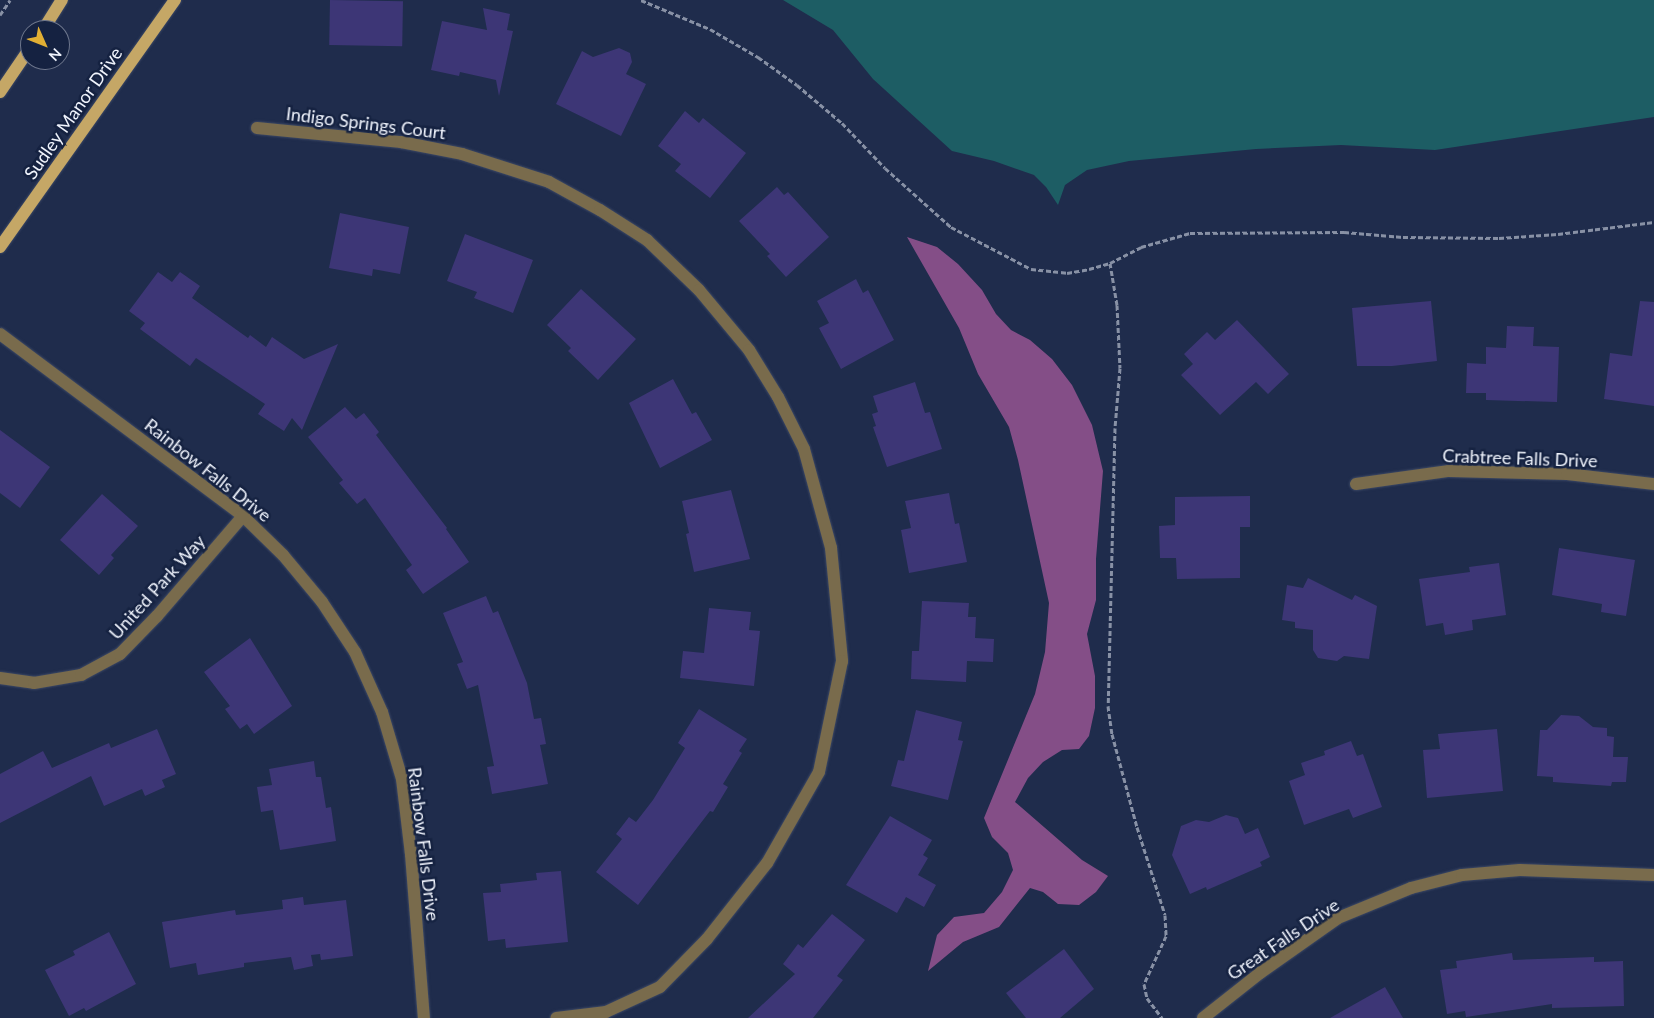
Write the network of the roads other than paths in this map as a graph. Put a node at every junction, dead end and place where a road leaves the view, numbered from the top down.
1 (62, 0) edge
2 (175, 0) edge
3 (49, 20) edge
4 (20, 63) edge
5 (0, 92) edge
6 (258, 128) dead end
7 (0, 247) edge
8 (0, 334) edge
9 (1356, 484) dead end
10 (1654, 484) edge
11 (243, 516) junction
12 (0, 678) edge
13 (1654, 875) edge
14 (424, 1018) edge
15 (556, 1018) edge
16 (1203, 1018) edge

1 - 3 main road
2 - 7 main road, Sudley Manor Drive
4 - 5 main road
6 - 15 street, Indigo Springs Court
8 - 11 street, Rainbow Falls Drive
9 - 10 street, Crabtree Falls Drive
11 - 12 street, United Park Way
11 - 14 street, Rainbow Falls Drive
13 - 16 street, Great Falls Drive

